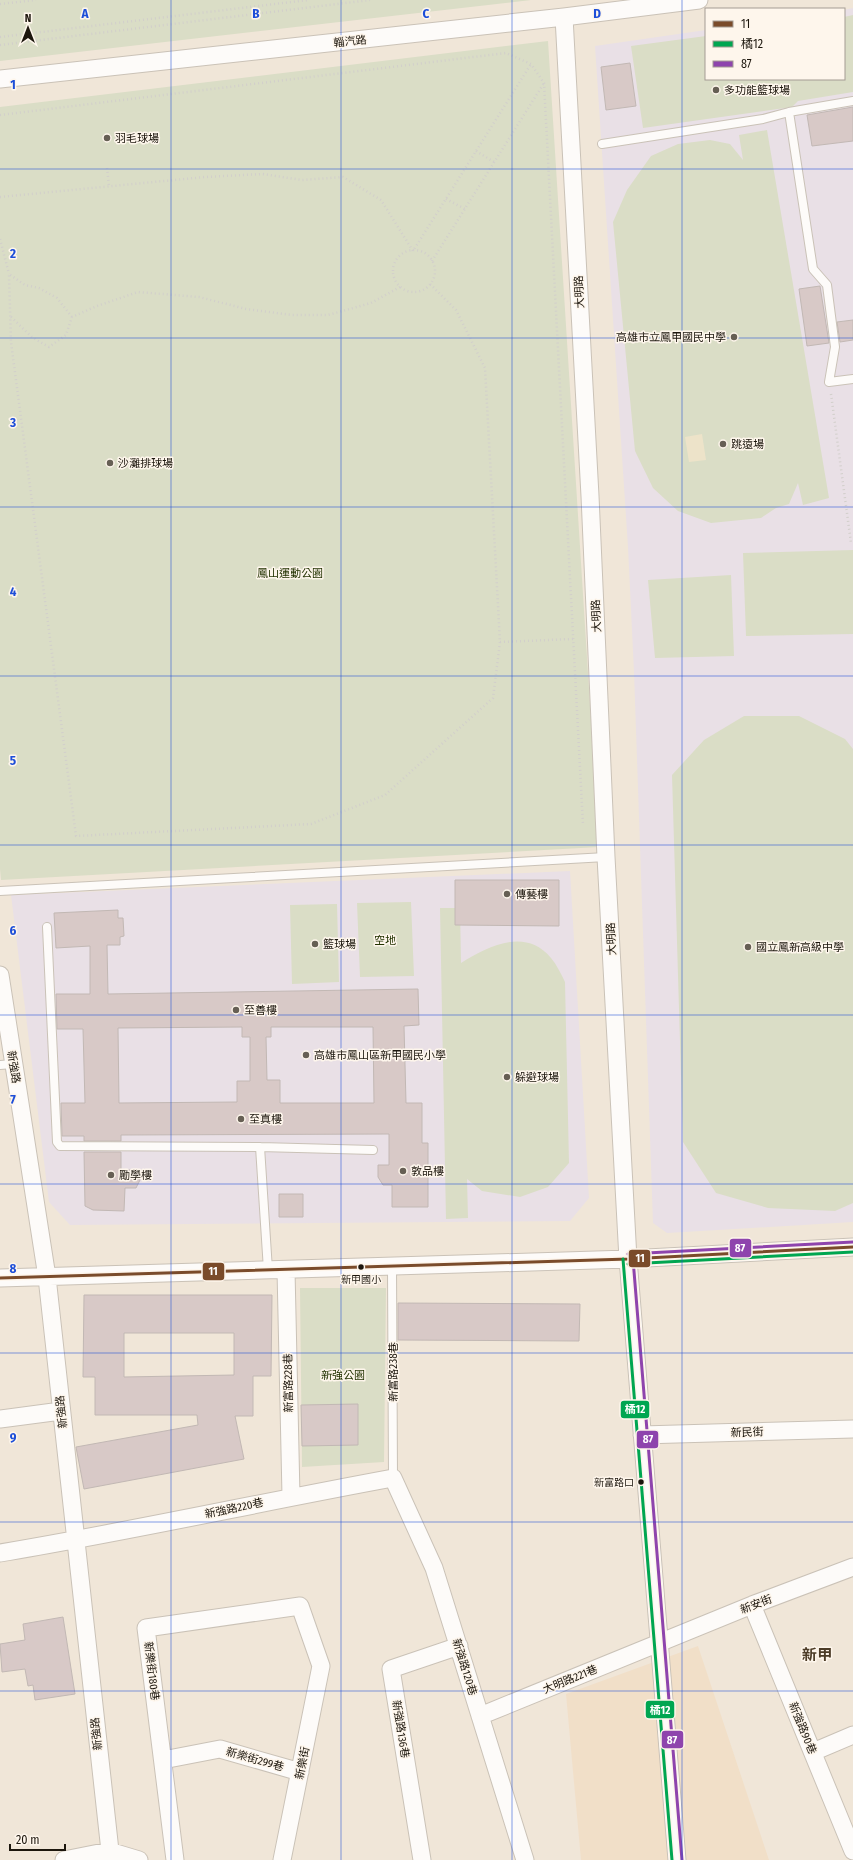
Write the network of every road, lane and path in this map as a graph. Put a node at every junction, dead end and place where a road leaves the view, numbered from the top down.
1 (36, 0) edge
2 (308, 0) edge
3 (370, 0) edge
4 (699, 0) edge
5 (0, 4) edge
6 (564, 17) junction
7 (0, 37) edge
8 (0, 45) edge
9 (531, 64) junction
10 (0, 79) edge
11 (544, 83) junction
12 (853, 101) edge
13 (789, 112) junction
14 (0, 114) edge
15 (602, 144) dead end
16 (476, 151) junction
17 (494, 162) junction
18 (107, 168) dead end
19 (109, 186) junction
20 (0, 197) edge
21 (446, 199) junction
22 (465, 209) junction
23 (0, 239) edge
24 (413, 250) junction
25 (432, 261) junction
26 (9, 274) junction
27 (430, 284) junction
28 (400, 287) junction
29 (10, 317) junction
30 (72, 317) junction
31 (853, 379) edge
32 (829, 382) junction
33 (851, 543) dead end
34 (573, 639) junction
35 (500, 642) junction
36 (583, 825) dead end
37 (606, 857) junction
38 (0, 891) edge
39 (47, 927) dead end
40 (0, 975) edge
41 (7, 1065) edge
42 (260, 1147) junction
43 (373, 1150) dead end
44 (853, 1246) edge
45 (628, 1259) junction
46 (392, 1266) junction
47 (268, 1270) junction
48 (286, 1270) junction
49 (48, 1277) junction
50 (0, 1278) edge
51 (61, 1410) junction
52 (0, 1418) edge
53 (853, 1429) edge
54 (642, 1435) junction
55 (393, 1478) junction
56 (291, 1496) junction
57 (76, 1540) junction
58 (0, 1553) edge
59 (853, 1568) edge
60 (752, 1605) junction
61 (659, 1642) junction
62 (459, 1646) junction
63 (321, 1666) joint
64 (480, 1716) junction
65 (853, 1736) edge
66 (812, 1752) junction
67 (163, 1760) junction
68 (300, 1772) junction
69 (853, 1851) edge
70 (110, 1856) edge
71 (64, 1860) edge
72 (139, 1860) edge
73 (175, 1860) edge
74 (282, 1860) edge
75 (422, 1860) edge
76 (525, 1860) edge
77 (677, 1860) edge

1 - 5 path
2 - 7 path
3 - 8 path
4 - 6 street, 輜汽路
6 - 10 street, 輜汽路
6 - 37 street, 大明路
9 - 11 path
9 - 14 path
9 - 16 path
11 - 17 path
11 - 34 path
12 - 13 lane
13 - 15 lane
13 - 32 lane
16 - 17 path
16 - 21 path
17 - 22 path
18 - 19 path
19 - 20 path
19 - 24 path
21 - 22 path
21 - 24 path
22 - 25 path
23 - 26 path
24 - 25 path
24 - 28 path
25 - 27 path
26 - 29 path
26 - 30 path
27 - 28 path
27 - 35 path
28 - 30 path
29 - 30 path
29 - 35 path
31 - 32 lane
32 - 33 path
34 - 35 path
34 - 36 path
37 - 38 lane
37 - 45 street, 大明路
39 - 42 lane
40 - 41 street, 新強路
41 - 49 street, 新強路
42 - 43 lane
42 - 47 lane
44 - 45 street
45 - 46 street
45 - 54 street, 大明路
46 - 48 street
46 - 55 lane, 新富路238巷
47 - 48 street
47 - 49 street
48 - 56 street, 新富路228巷
49 - 50 street
49 - 51 street, 新強路
51 - 52 street
51 - 57 street, 新強路
53 - 54 street, 新民街
54 - 61 street, 大明路
55 - 56 street, 新強路220巷
55 - 62 street, 新強路120巷
56 - 57 street, 新強路220巷
57 - 58 street, 新強路220巷
57 - 70 street, 新強路
59 - 60 street, 新安街
60 - 61 street, 新安街
60 - 66 street, 新強路90巷
61 - 64 street, 大明路221巷
61 - 77 street, 大明路
62 - 64 street, 新強路120巷
62 - 75 street, 新強路136巷
63 - 67 street, 新樂街180巷
63 - 68 street, 新樂街
64 - 76 street, 新強路120巷
65 - 66 street
66 - 69 street, 新強路90巷
67 - 68 street, 新樂街299巷
67 - 73 street, 新樂街180巷
68 - 74 street, 新樂街
70 - 71 street
70 - 72 street

